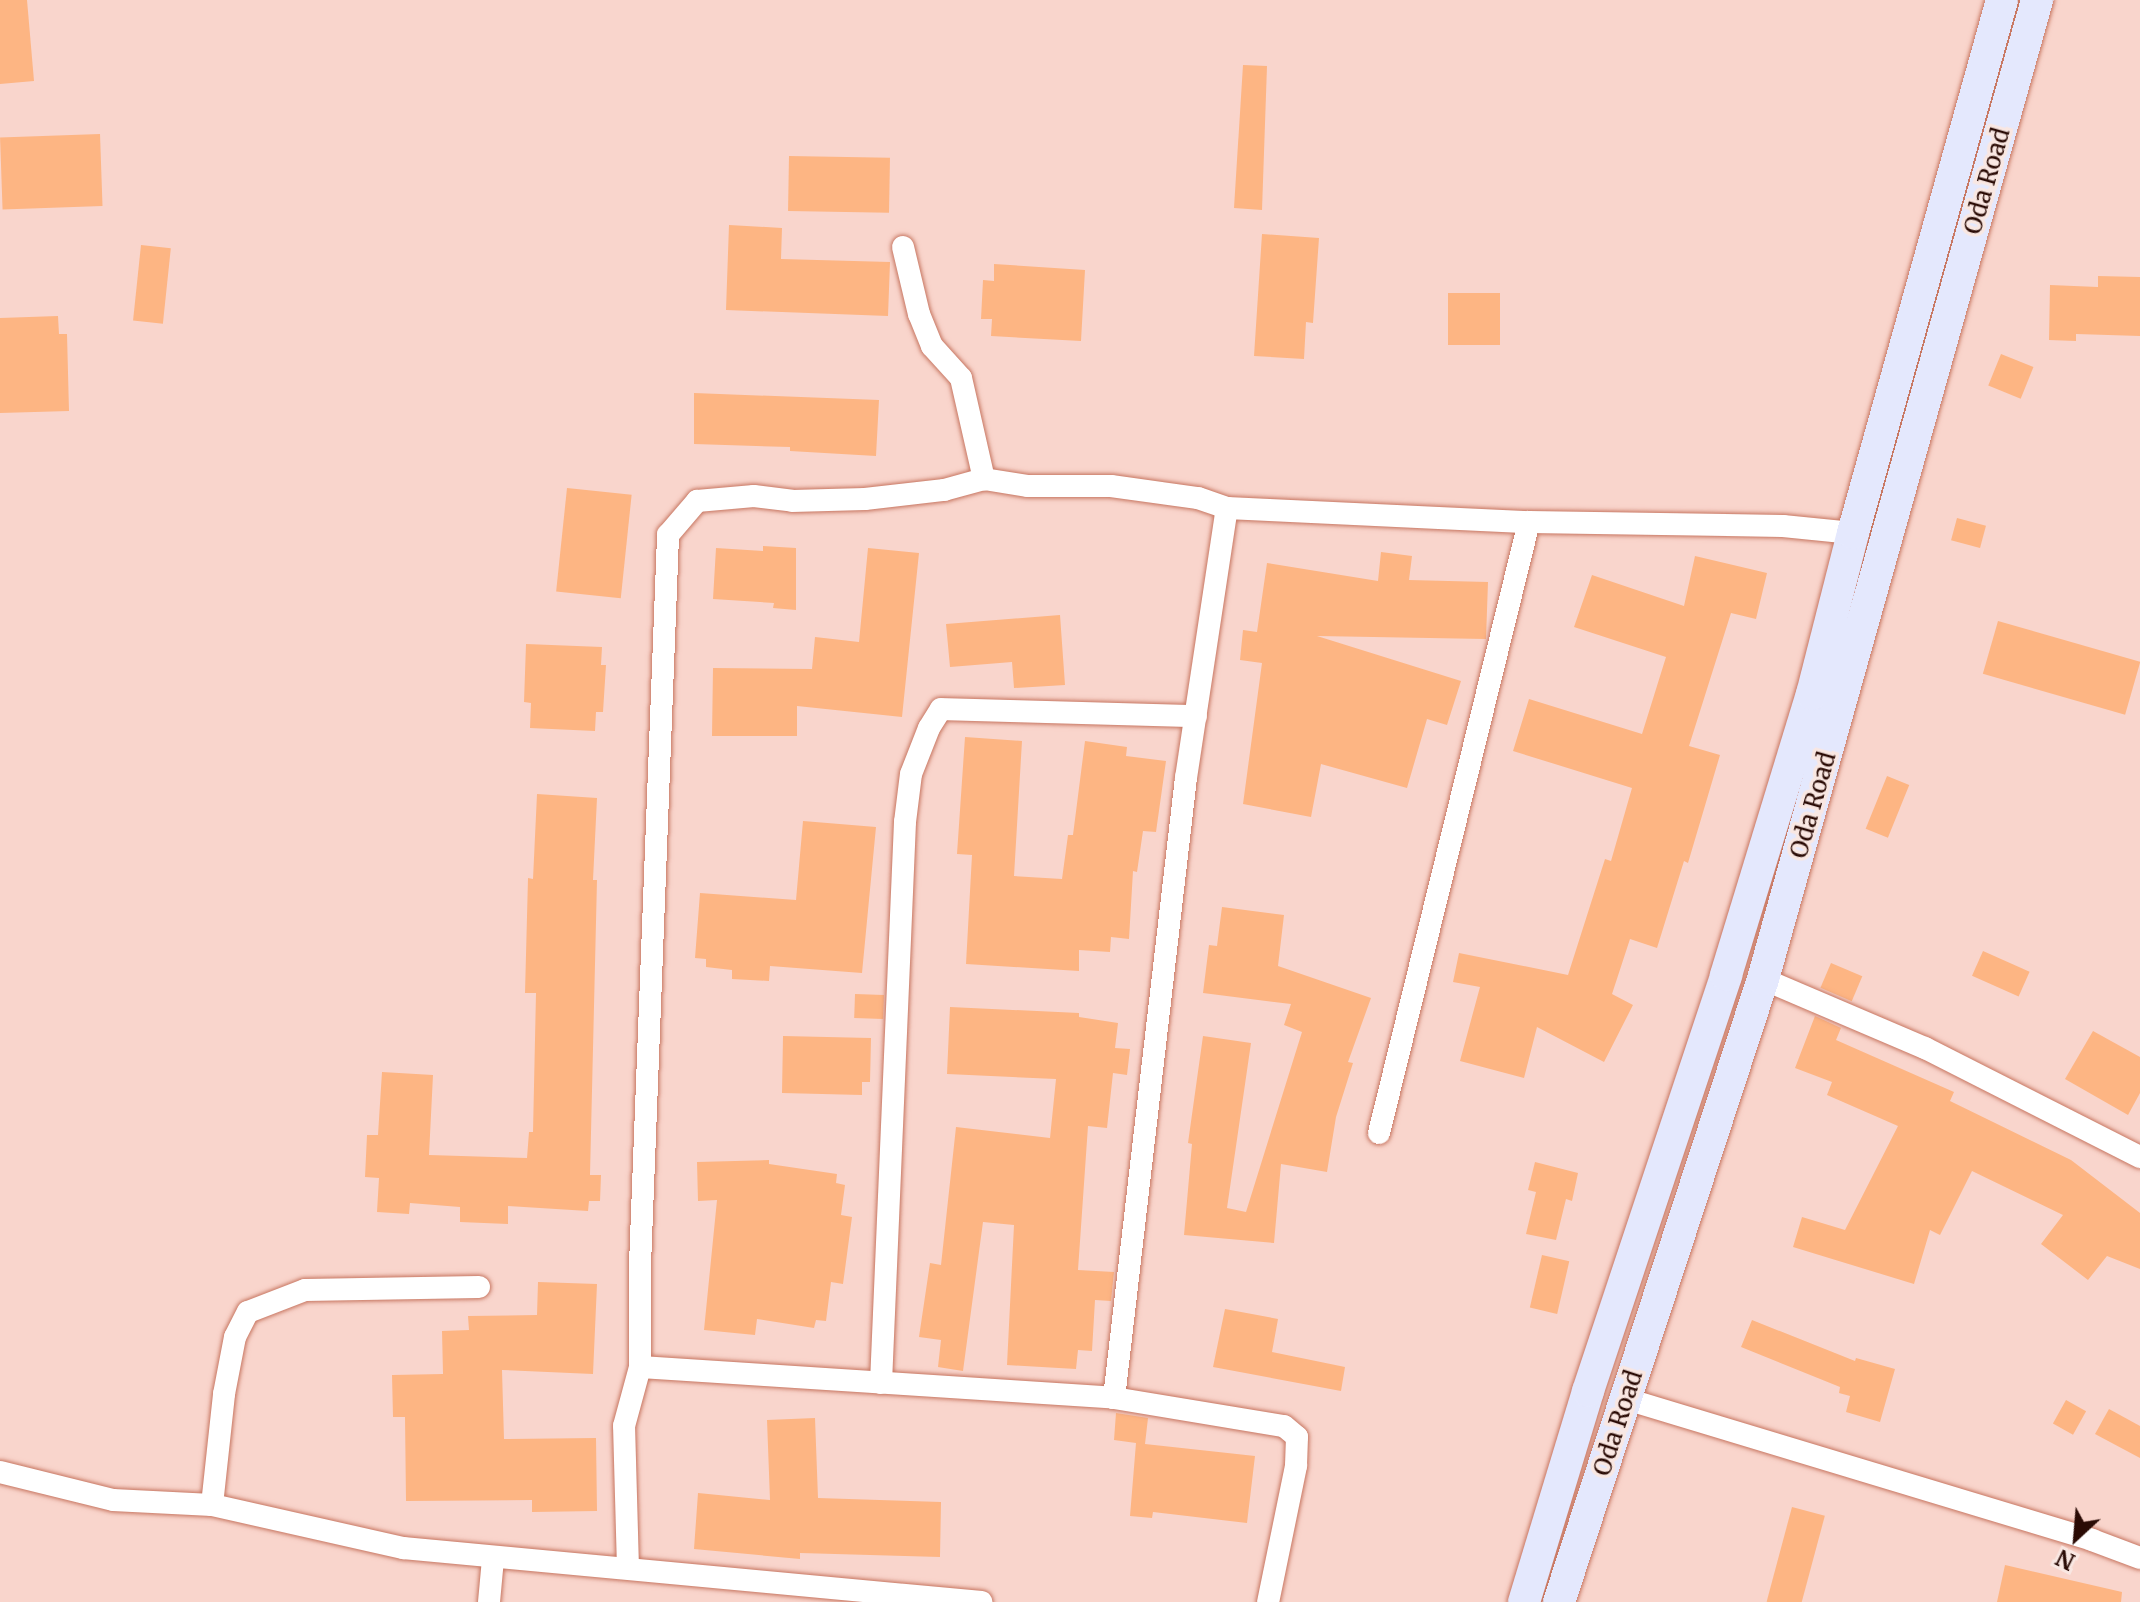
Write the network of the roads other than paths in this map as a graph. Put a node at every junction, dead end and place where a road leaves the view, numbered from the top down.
1 (2002, 0) edge
2 (2037, 0) edge
3 (903, 247) dead end
4 (984, 479) junction
5 (1227, 508) junction
6 (1529, 522) junction
7 (1853, 533) junction
8 (1196, 716) junction
9 (1763, 979) junction
10 (1379, 1133) dead end
11 (2140, 1157) edge
12 (479, 1287) dead end
13 (640, 1367) junction
14 (881, 1383) junction
15 (1114, 1398) junction
16 (1626, 1399) junction
17 (0, 1472) edge
18 (212, 1505) junction
19 (2140, 1558) edge
20 (493, 1559) junction
21 (628, 1568) junction
22 (489, 1602) edge
23 (981, 1602) edge
24 (1268, 1602) edge
25 (1524, 1602) edge
26 (1559, 1602) edge

1 - 7 street, Oda Road
2 - 9 street, Oda Road
3 - 4 street
4 - 5 street
4 - 13 street
5 - 6 street
5 - 8 street
6 - 7 street
6 - 10 street
7 - 25 street, Oda Road
8 - 14 street
8 - 15 street
9 - 11 street
9 - 16 street, Oda Road
12 - 18 street
13 - 14 street
13 - 21 street
14 - 15 street
15 - 24 street
16 - 19 street
16 - 26 street, Oda Road
17 - 18 street
18 - 20 street
20 - 21 street
20 - 22 street
21 - 23 street

